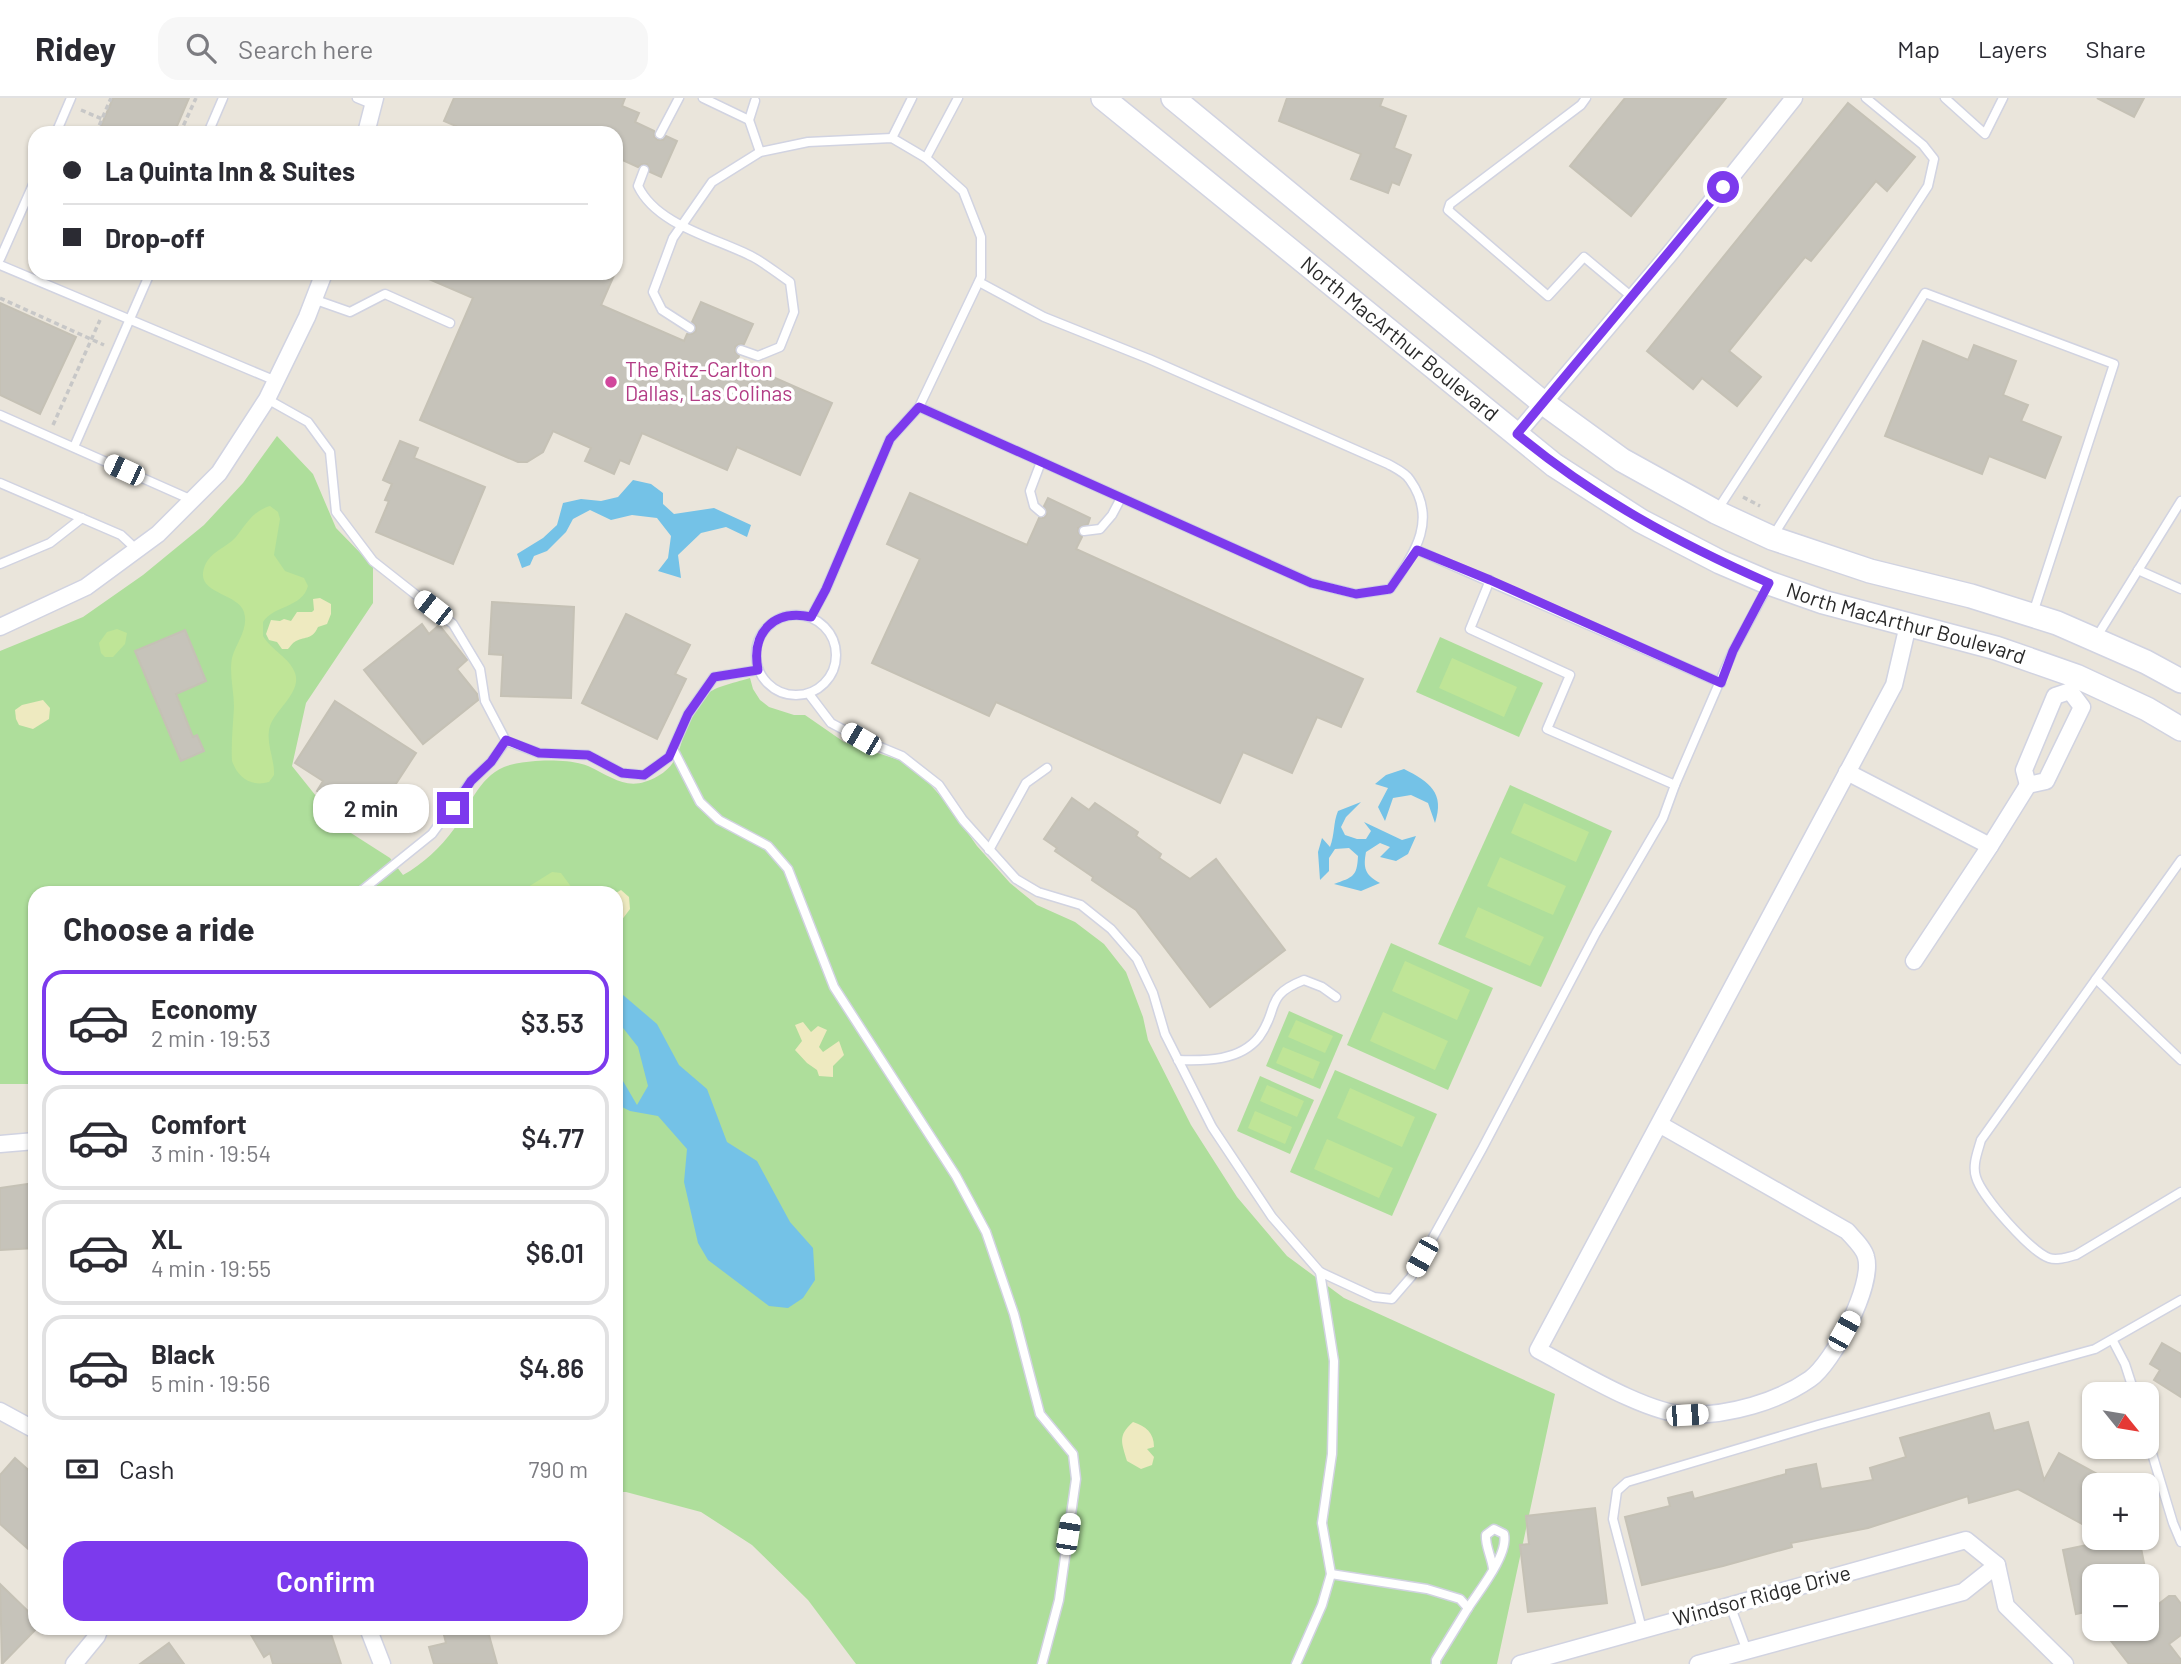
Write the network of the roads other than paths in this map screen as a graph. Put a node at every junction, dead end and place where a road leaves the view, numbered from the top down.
1 (223, 98) edge
2 (357, 98) edge
3 (678, 98) edge
4 (704, 98) edge
5 (912, 98) edge
6 (958, 98) edge
7 (1102, 98) edge
8 (1173, 98) edge
9 (1586, 98) edge
10 (1794, 98) edge
11 (1866, 98) edge
12 (1945, 98) edge
13 (2003, 98) edge
14 (70, 101) edge
15 (755, 101) dead end
16 (375, 102) edge
17 (749, 120) junction
18 (59, 126) edge
19 (211, 126) edge
20 (368, 126) edge
21 (660, 134) dead end
22 (892, 138) junction
23 (760, 152) junction
24 (926, 158) junction
25 (644, 170) dead end
26 (28, 196) edge
27 (681, 226) junction
28 (0, 262) edge
29 (28, 275) edge
30 (40, 280) edge
31 (146, 280) edge
32 (321, 280) edge
33 (979, 282) junction
34 (1632, 297) junction
35 (313, 299) junction
36 (130, 319) junction
37 (450, 324) dead end
38 (690, 328) dead end
39 (741, 350) dead end
40 (276, 381) junction
41 (267, 399) junction
42 (1542, 402) junction
43 (919, 407) junction
44 (0, 415) edge
45 (1517, 434) junction
46 (74, 447) junction
47 (1041, 462) junction
48 (0, 483) edge
49 (1121, 498) junction
50 (192, 500) junction
51 (2181, 501) edge
52 (1041, 512) dead end
53 (1716, 512) junction
54 (82, 518) junction
55 (1084, 531) dead end
56 (1772, 538) junction
57 (137, 550) junction
58 (1417, 550) junction
59 (0, 564) edge
60 (2138, 570) junction
61 (1490, 580) junction
62 (1769, 583) junction
63 (2181, 589) edge
64 (2032, 615) junction
65 (811, 617) junction
66 (1908, 625) junction
67 (0, 627) edge
68 (2095, 639) junction
69 (758, 670) junction
70 (2181, 681) edge
71 (1721, 683) junction
72 (2073, 684) junction
73 (809, 694) junction
74 (2181, 729) edge
75 (506, 740) junction
76 (673, 749) junction
77 (1047, 768) dead end
78 (1847, 772) junction
79 (1675, 785) junction
80 (2028, 785) junction
81 (1990, 846) junction
82 (989, 850) junction
83 (2181, 860) edge
84 (367, 886) edge
85 (1914, 961) dead end
86 (2096, 979) junction
87 (1336, 997) dead end
88 (1178, 1060) junction
89 (2181, 1060) edge
90 (1659, 1125) junction
91 (28, 1142) edge
92 (0, 1144) edge
93 (2181, 1192) edge
94 (1321, 1272) junction
95 (2181, 1300) edge
96 (2113, 1341) junction
97 (2130, 1382) edge
98 (0, 1411) edge
99 (28, 1426) edge
100 (2154, 1460) edge
101 (2181, 1542) edge
102 (1997, 1565) junction
103 (1493, 1569) dead end
104 (1331, 1574) junction
105 (1730, 1605) junction
106 (1468, 1608) junction
107 (1642, 1629) junction
108 (97, 1635) edge
109 (371, 1635) edge
110 (1747, 1651) junction
111 (75, 1664) edge
112 (382, 1664) edge
113 (1042, 1664) edge
114 (1296, 1664) edge
115 (1436, 1664) edge
116 (1520, 1664) edge
117 (1699, 1664) edge
118 (2065, 1664) edge

1 - 19 lane
2 - 16 lane
3 - 21 lane
4 - 17 lane
5 - 22 lane
6 - 24 lane
7 - 45 main road, North MacArthur Boulevard
8 - 42 main road, North MacArthur Boulevard
9 - 34 lane
10 - 34 street
11 - 53 lane
12 - 13 lane
14 - 18 lane
15 - 17 lane
16 - 20 street
17 - 23 lane
22 - 23 lane
22 - 24 lane
23 - 27 lane
24 - 33 lane
25 - 27 lane
26 - 28 lane
27 - 38 lane
27 - 39 lane
28 - 29 lane
30 - 36 lane
31 - 36 lane
32 - 35 street
33 - 43 lane
33 - 58 lane
34 - 42 street
35 - 37 lane
35 - 40 street
36 - 40 lane
36 - 46 lane
40 - 41 street
41 - 50 street
41 - 75 lane
42 - 45 street
42 - 53 main road, North MacArthur Boulevard
43 - 47 lane
43 - 65 lane
44 - 46 lane
45 - 62 main road, North MacArthur Boulevard
46 - 50 lane
47 - 49 lane
47 - 52 lane
48 - 54 lane
49 - 55 lane
49 - 58 lane
50 - 57 street
51 - 60 lane
53 - 56 main road, North MacArthur Boulevard
54 - 57 lane
54 - 59 lane
56 - 64 main road, North MacArthur Boulevard
56 - 64 lane
57 - 67 street
58 - 61 lane
60 - 63 lane
60 - 68 lane
61 - 71 lane
61 - 79 lane
62 - 66 main road, North MacArthur Boulevard
62 - 71 lane
64 - 68 main road, North MacArthur Boulevard
65 - 69 lane
65 - 73 lane
66 - 72 main road, North MacArthur Boulevard
66 - 78 street
68 - 70 main road, North MacArthur Boulevard
69 - 73 lane
69 - 76 lane
71 - 79 lane
72 - 74 main road, North MacArthur Boulevard
72 - 80 street
72 - 80 street
73 - 82 lane
75 - 76 lane
75 - 84 lane
76 - 113 lane
77 - 82 lane
78 - 81 street
78 - 90 street
79 - 94 lane
80 - 81 street
81 - 85 street
82 - 88 lane
83 - 86 lane
86 - 89 lane
86 - 93 lane
87 - 88 lane
88 - 94 lane
90 - 90 street
91 - 92 street
94 - 104 lane
95 - 96 lane
96 - 97 lane
96 - 107 lane
98 - 99 street
100 - 101 lane
102 - 105 street, Windsor Ridge Drive
102 - 110 street
102 - 118 street
103 - 106 lane
104 - 106 lane
104 - 114 lane
105 - 107 street, Windsor Ridge Drive
105 - 110 lane
106 - 115 lane
107 - 116 street, Windsor Ridge Drive
108 - 111 street
109 - 112 street
110 - 117 street

